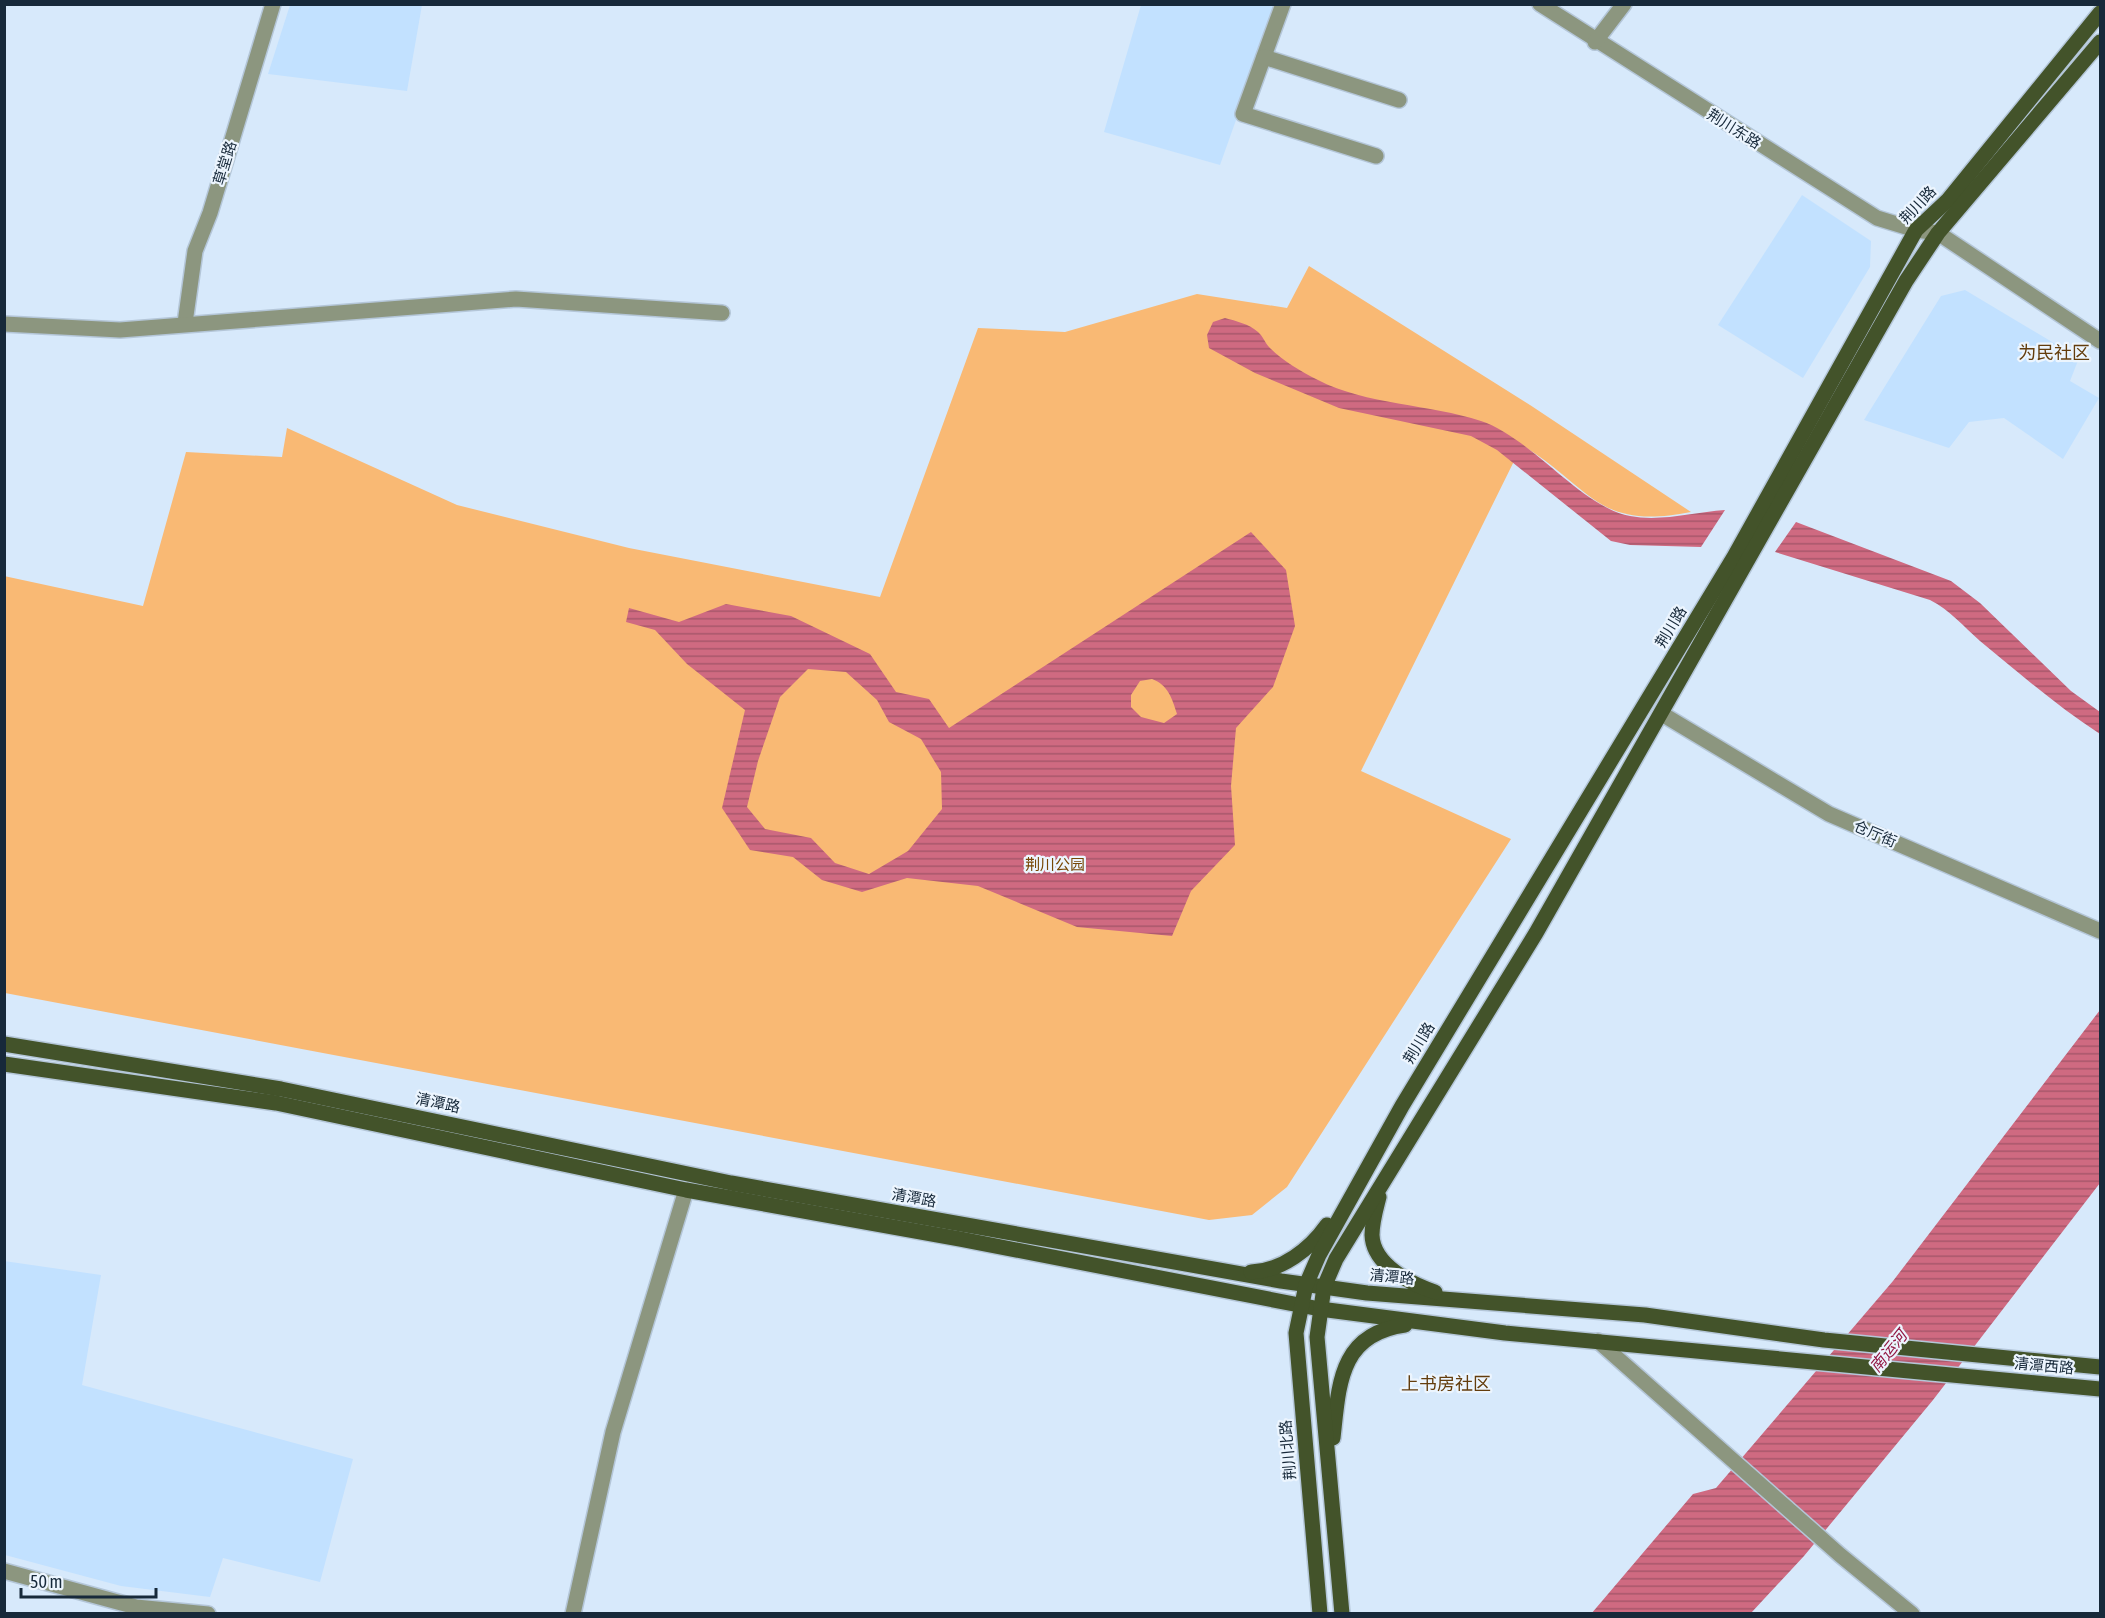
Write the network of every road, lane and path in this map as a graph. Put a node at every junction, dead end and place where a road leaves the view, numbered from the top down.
1 (273, 4) edge
2 (1283, 4) edge
3 (1540, 4) edge
4 (1624, 4) edge
5 (2100, 13) edge
6 (1595, 42) junction
7 (2100, 42) edge
8 (1264, 57) junction
9 (1399, 100) dead end
10 (1376, 156) dead end
11 (1916, 230) junction
12 (1938, 233) junction
13 (722, 313) dead end
14 (185, 323) junction
15 (4, 324) edge
16 (2100, 341) edge
17 (1662, 714) junction
18 (2100, 931) edge
19 (4, 1044) edge
20 (4, 1064) edge
21 (1364, 1174) junction
22 (1383, 1182) junction
23 (686, 1190) junction
24 (1230, 1272) junction
25 (1306, 1285) junction
26 (1324, 1287) junction
27 (1461, 1300) junction
28 (1300, 1306) junction
29 (1320, 1309) junction
30 (1424, 1323) junction
31 (1824, 1340) joint
32 (1598, 1341) junction
33 (2100, 1367) edge
34 (2100, 1389) edge
35 (1329, 1468) junction
36 (4, 1571) edge
37 (208, 1614) edge
38 (573, 1614) edge
39 (1320, 1614) edge
40 (1342, 1614) edge
41 (1912, 1614) edge

1 - 14 street, 草堂路
2 - 8 street
3 - 6 street, 荆川东路
4 - 6 street
5 - 11 main road, 荆川路
6 - 11 street, 荆川东路
7 - 12 main road
8 - 9 street
8 - 10 street
11 - 12 street, 荆川东路
11 - 21 main road, 荆川路
12 - 16 street
12 - 17 main road
13 - 14 street
14 - 15 street
17 - 18 street, 仓厅街
17 - 22 main road
19 - 24 main road, 清潭路
20 - 23 main road
21 - 24 main road
21 - 25 main road, 荆川路
22 - 26 main road
22 - 27 main road
23 - 28 main road
23 - 38 street
24 - 25 main road, 清潭路
25 - 26 main road, 清潭路
25 - 28 main road, 荆川北路
26 - 27 main road, 清潭路
26 - 29 main road
27 - 31 main road, 清潭路
28 - 29 main road
28 - 39 main road, 荆川北路
29 - 30 main road
29 - 35 main road
30 - 32 main road
30 - 35 main road
31 - 33 main road, 清潭西路
32 - 34 main road, 清潭西路
32 - 41 street
35 - 40 main road
36 - 37 street

